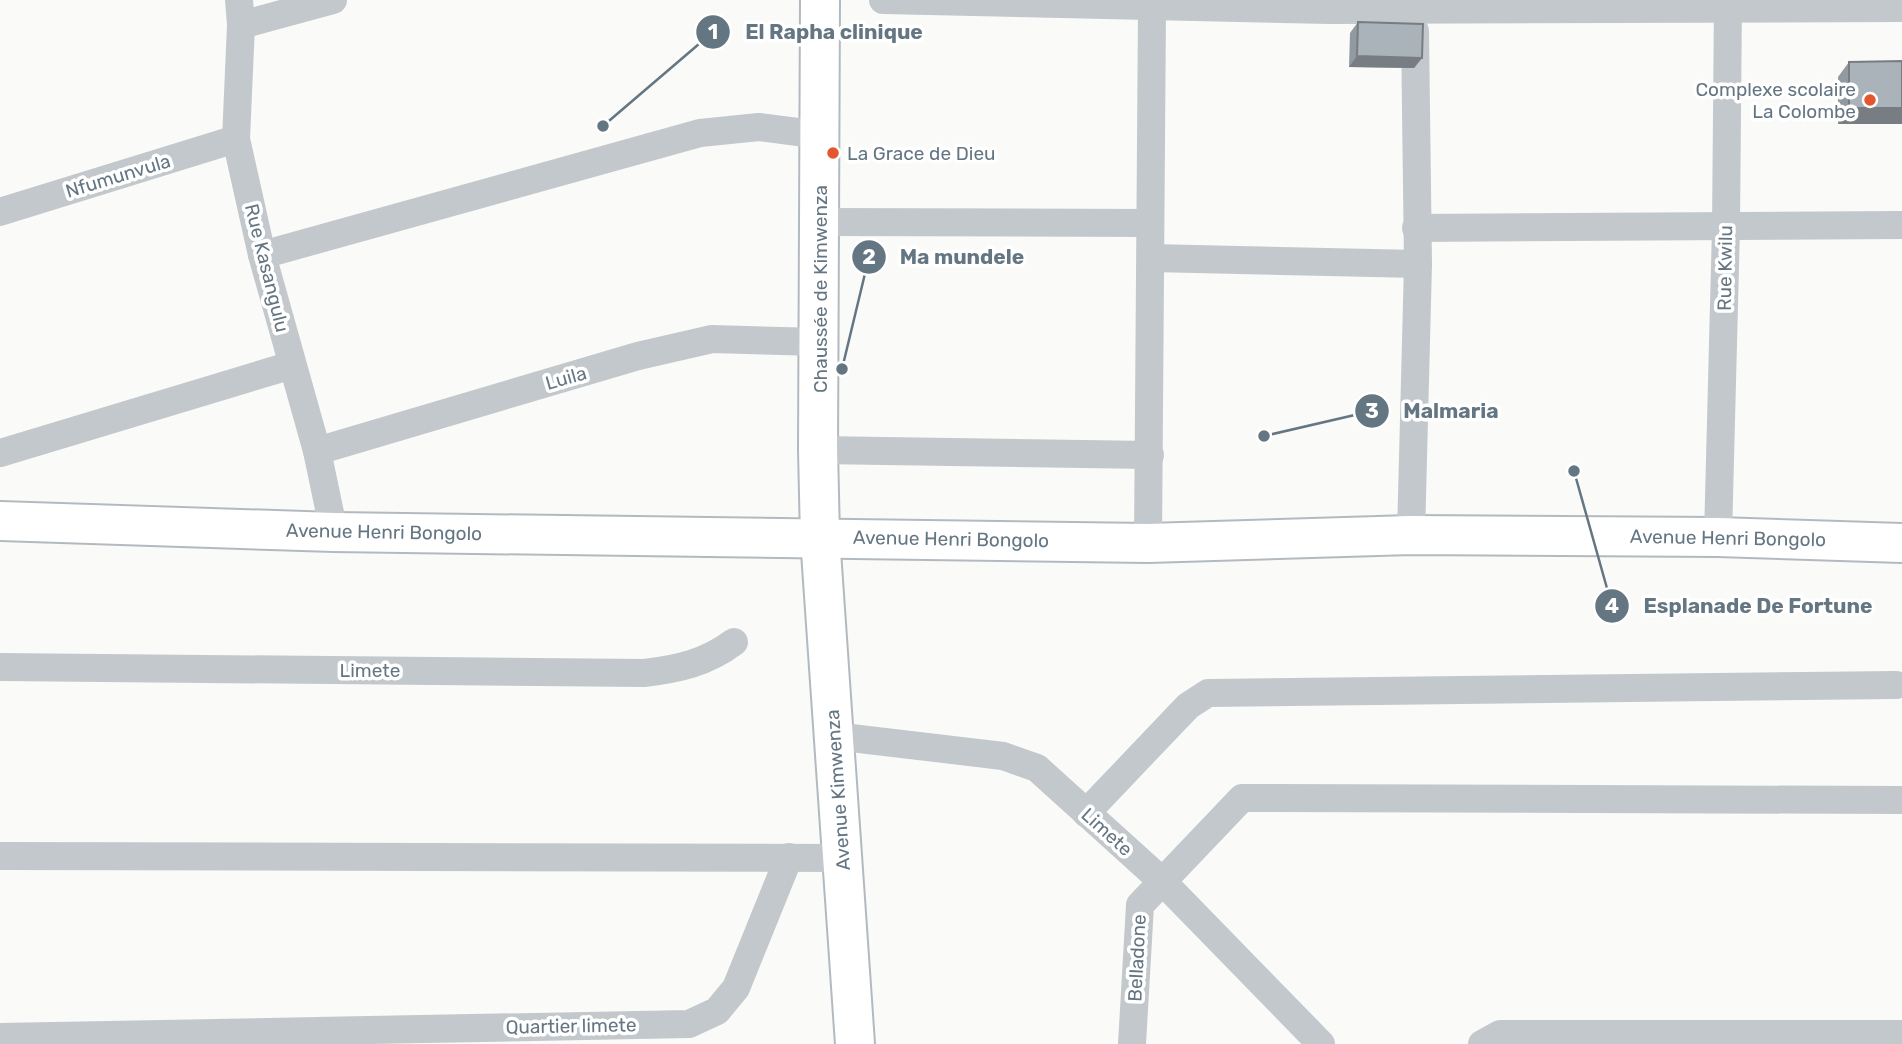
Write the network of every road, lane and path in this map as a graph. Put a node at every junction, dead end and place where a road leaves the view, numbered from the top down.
1 (333, 0) edge
2 (820, 0) edge
3 (883, 0) edge
4 (1330, 5) edge
5 (1728, 6) edge
6 (1428, 7) edge
7 (1152, 8) junction
8 (1902, 8) edge
9 (240, 13) edge
10 (821, 135) junction
11 (236, 139) junction
12 (0, 212) edge
13 (820, 222) junction
14 (1149, 223) junction
15 (1902, 225) edge
16 (1727, 227) junction
17 (1416, 228) junction
18 (262, 255) junction
19 (1151, 258) junction
20 (1418, 264) junction
21 (820, 342) junction
22 (292, 365) junction
23 (818, 450) junction
24 (317, 451) junction
25 (0, 453) edge
26 (1150, 455) junction
27 (0, 521) edge
28 (334, 532) junction
29 (1411, 535) junction
30 (821, 537) junction
31 (1718, 537) junction
32 (1148, 542) junction
33 (1902, 543) edge
34 (734, 642) dead end
35 (0, 667) edge
36 (1896, 685) dead end
37 (834, 736) junction
38 (1902, 800) edge
39 (1086, 813) junction
40 (0, 856) edge
41 (789, 857) junction
42 (842, 858) junction
43 (1163, 882) junction
44 (1902, 1034) edge
45 (0, 1037) edge
46 (855, 1044) edge
47 (1132, 1044) edge
48 (1321, 1044) edge
49 (1482, 1044) edge

1 - 9 street
2 - 10 street, Chaussée de Kimwenza
3 - 7 street
4 - 6 street
4 - 7 street
5 - 6 street
5 - 8 street
5 - 16 street, Rue Kwilu
6 - 17 street
7 - 14 street
9 - 11 street, Rue Kasangulu
10 - 13 street, Chaussée de Kimwenza
10 - 18 street
11 - 12 street, Nfumunvula
11 - 18 street, Rue Kasangulu
13 - 14 street
13 - 21 street, Chaussée de Kimwenza
14 - 19 street
15 - 16 street
16 - 17 street
16 - 31 street, Rue Kwilu
17 - 20 street
18 - 22 street, Rue Kasangulu
19 - 20 street
19 - 26 street
20 - 29 street
21 - 23 street, Chaussée de Kimwenza
21 - 24 street, Luila
22 - 24 street, Rue Kasangulu
22 - 25 street
23 - 26 street
23 - 30 street, Chaussée de Kimwenza
24 - 28 street, Rue Kasangulu
26 - 32 street
27 - 28 street, Avenue Henri Bongolo
28 - 30 street, Avenue Henri Bongolo
29 - 31 street, Avenue Henri Bongolo
29 - 32 street, Avenue Henri Bongolo
30 - 32 street, Avenue Henri Bongolo
30 - 37 street, Avenue Kimwenza
31 - 33 street, Avenue Henri Bongolo
34 - 35 street, Limete
36 - 39 street
37 - 39 street, Limete
37 - 42 street, Avenue Kimwenza
38 - 43 street, Belladone
39 - 43 street, Limete
40 - 41 street
41 - 42 street
41 - 45 street, Quartier limete
42 - 46 street, Avenue Kimwenza
43 - 47 street, Belladone
43 - 48 street, Limete
44 - 49 street

